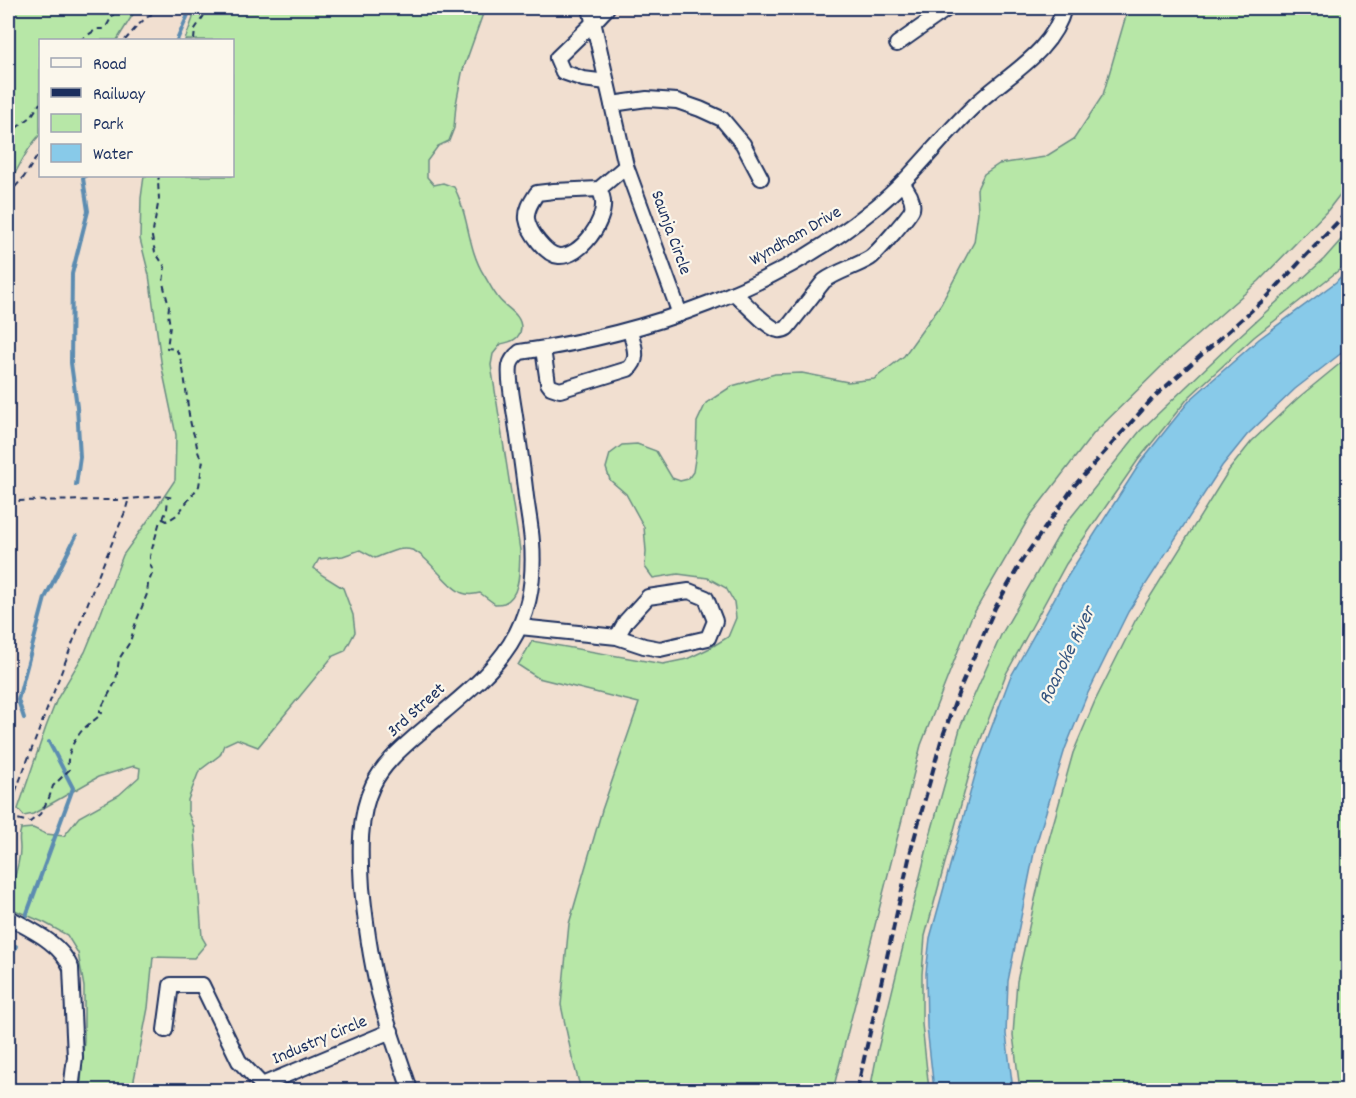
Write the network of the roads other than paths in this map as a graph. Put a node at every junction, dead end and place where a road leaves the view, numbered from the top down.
1 (590, 8) edge
2 (607, 8) edge
3 (948, 8) edge
4 (1064, 8) edge
5 (593, 23) junction
6 (897, 44) dead end
7 (607, 82) junction
8 (612, 104) junction
9 (626, 166) junction
10 (761, 178) dead end
11 (902, 184) junction
12 (599, 189) junction
13 (734, 292) junction
14 (680, 314) junction
15 (630, 330) junction
16 (543, 349) junction
17 (509, 368) joint
18 (520, 627) junction
19 (617, 638) junction
20 (8, 917) edge
21 (165, 1030) dead end
22 (391, 1031) junction
23 (70, 1090) edge
24 (410, 1090) edge

1 - 5 street, Saunja Circle
2 - 5 street
3 - 6 street
4 - 11 street, Wyndham Drive
5 - 7 street, Saunja Circle
5 - 7 street
7 - 8 street, Saunja Circle
8 - 9 street, Saunja Circle
8 - 10 street
9 - 12 street
9 - 14 street, Saunja Circle
11 - 13 street, Wyndham Drive
11 - 13 street
12 - 12 street
13 - 14 street, Wyndham Drive
14 - 15 street, Wyndham Drive
15 - 16 street, Wyndham Drive
15 - 16 street
16 - 17 street, Wyndham Drive
17 - 18 street, 3rd Street
18 - 19 street
18 - 22 street, 3rd Street
19 - 19 street
20 - 23 street
21 - 22 street, Industry Circle
22 - 24 street, 3rd Street

